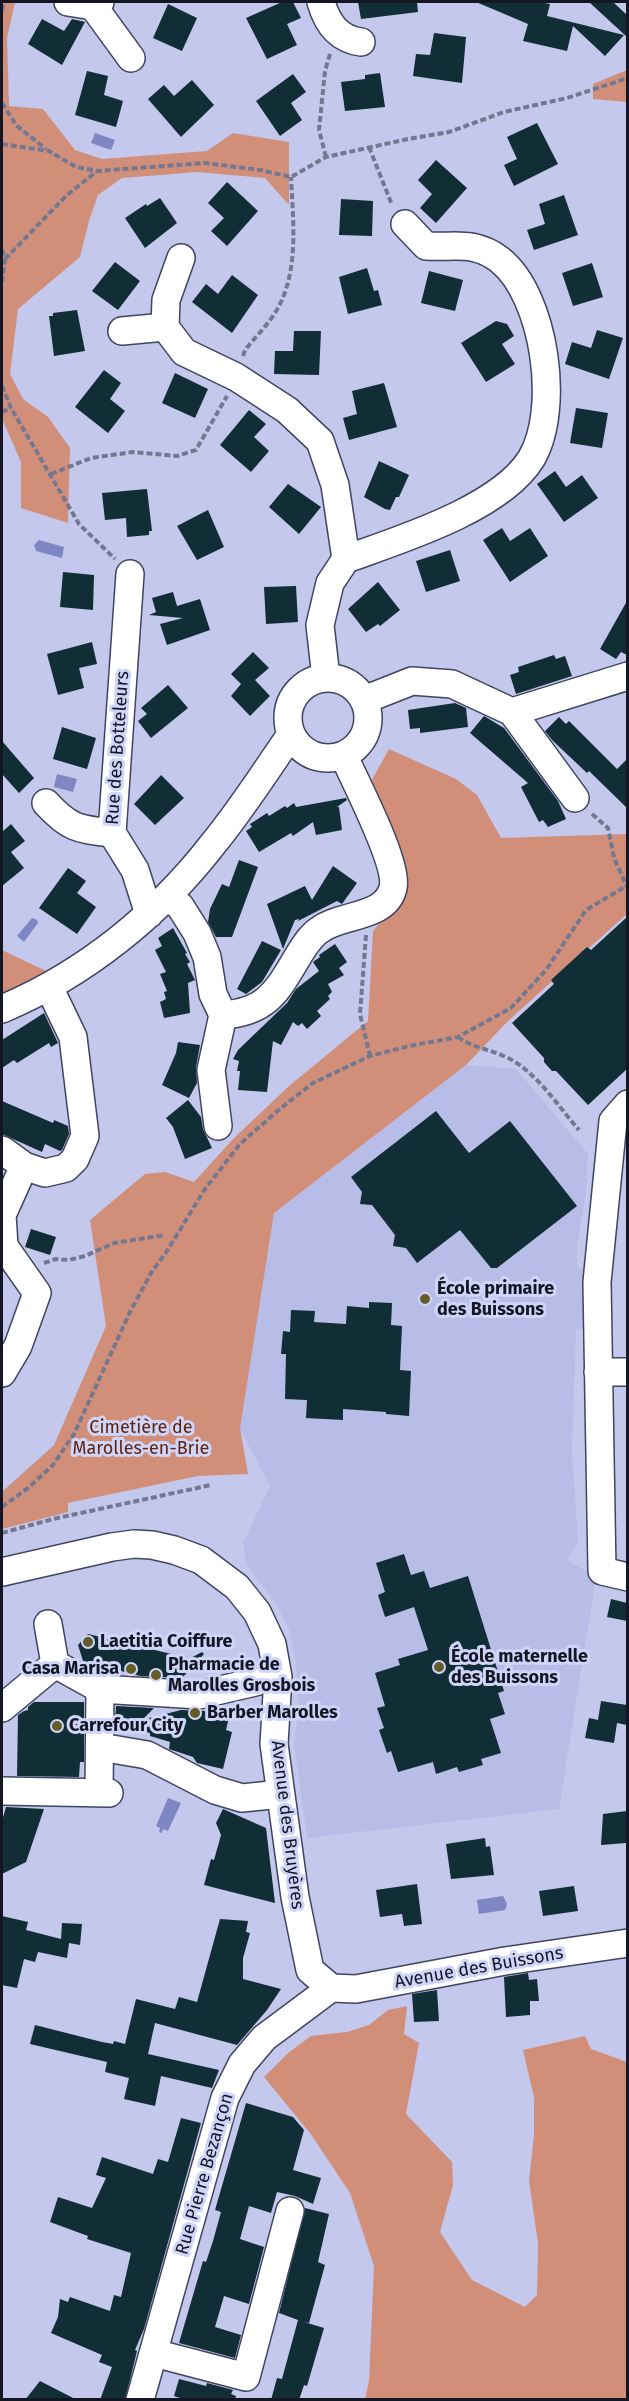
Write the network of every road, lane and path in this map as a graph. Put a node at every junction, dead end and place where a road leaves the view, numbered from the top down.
1 (3, 2) edge
2 (321, 2) edge
3 (87, 3) edge
4 (2, 10) edge
5 (351, 39) joint
6 (132, 58) dead end
7 (627, 78) edge
8 (2, 103) edge
9 (2, 144) edge
10 (369, 147) junction
11 (49, 151) junction
12 (326, 157) junction
13 (97, 171) junction
14 (405, 224) joint
15 (2, 250) edge
16 (181, 258) dead end
17 (5, 259) junction
18 (2, 282) edge
19 (165, 327) junction
20 (122, 331) dead end
21 (2, 386) edge
22 (11, 408) junction
23 (2, 412) edge
24 (346, 559) junction
25 (130, 574) joint
26 (627, 676) edge
27 (326, 678) junction
28 (364, 700) junction
29 (513, 712) junction
30 (290, 736) junction
31 (344, 756) junction
32 (575, 798) joint
33 (46, 803) dead end
34 (112, 833) junction
35 (627, 887) edge
36 (158, 905) junction
37 (367, 913) junction
38 (49, 987) junction
39 (2, 1009) edge
40 (224, 1015) junction
41 (458, 1037) junction
42 (370, 1056) junction
43 (627, 1104) edge
44 (218, 1126) dead end
45 (579, 1130) dead end
46 (2, 1150) edge
47 (24, 1166) junction
48 (165, 1235) dead end
49 (23, 1271) junction
50 (2, 1372) edge
51 (598, 1372) junction
52 (627, 1372) edge
53 (211, 1485) dead end
54 (2, 1507) edge
55 (2, 1533) edge
56 (2, 1572) edge
57 (627, 1577) edge
58 (48, 1624) dead end
59 (55, 1664) junction
60 (255, 1682) dead end
61 (100, 1689) junction
62 (2, 1708) edge
63 (112, 1749) dead end
64 (2, 1791) edge
65 (281, 1794) junction
66 (627, 1943) edge
67 (331, 1988) junction
68 (290, 2211) dead end
69 (154, 2353) junction
70 (140, 2400) edge

1 - 4 path
2 - 5 street
3 - 6 street
5 - 12 path
7 - 10 path
8 - 11 path
9 - 11 path
10 - 12 path
10 - 14 path
11 - 13 path
12 - 13 path
13 - 17 path
14 - 24 street
15 - 17 path
16 - 19 street
17 - 18 path
19 - 20 street
19 - 24 street
21 - 22 path
22 - 23 path
22 - 25 path
24 - 27 street
25 - 34 street, Rue des Botteleurs
26 - 29 street
27 - 28 street
27 - 30 street
28 - 29 street
28 - 31 street
29 - 32 street
30 - 31 street
30 - 36 street
31 - 37 street
32 - 35 path
33 - 34 street
34 - 36 street, Rue des Botteleurs
35 - 41 path
36 - 38 street
36 - 40 street
37 - 40 street
37 - 42 path
38 - 39 street
38 - 47 street
40 - 44 street
41 - 42 path
41 - 45 path
42 - 54 path
43 - 51 street
46 - 47 street
47 - 49 street
48 - 49 path
49 - 50 street
51 - 52 street
51 - 57 street
53 - 55 path
56 - 65 street, Avenue des Bruyères
58 - 59 street
59 - 61 street
59 - 62 street
60 - 61 street
61 - 64 street
63 - 65 street
65 - 67 street, Avenue des Bruyères
66 - 67 street, Avenue des Buissons
67 - 69 street, Rue Pierre Bezançon
68 - 69 street
69 - 70 street, Rue Pierre Bezançon

